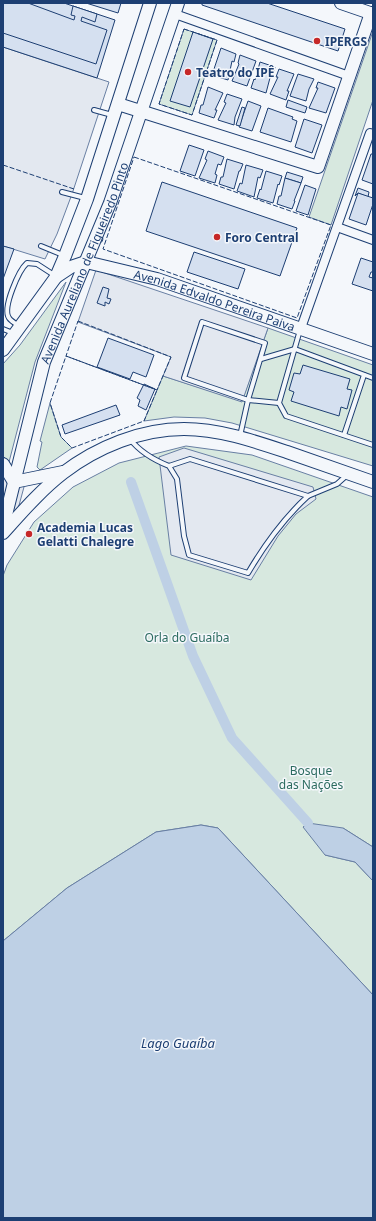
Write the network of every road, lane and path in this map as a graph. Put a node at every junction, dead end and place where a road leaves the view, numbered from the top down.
1 (150, 3) edge
2 (341, 3) edge
3 (177, 9) edge
4 (372, 14) edge
5 (349, 76) junction
6 (118, 104) junction
7 (94, 110) dead end
8 (143, 112) junction
9 (114, 116) junction
10 (373, 134) edge
11 (62, 192) dead end
12 (87, 199) junction
13 (336, 227) junction
14 (373, 240) edge
15 (41, 246) dead end
16 (65, 256) junction
17 (86, 262) junction
18 (56, 277) junction
19 (301, 328) junction
20 (3, 329) edge
21 (18, 331) junction
22 (295, 349) junction
23 (3, 350) edge
24 (373, 354) edge
25 (261, 358) junction
26 (364, 375) junction
27 (373, 378) edge
28 (248, 400) junction
29 (279, 403) junction
30 (344, 435) junction
31 (128, 437) junction
32 (240, 438) junction
33 (373, 445) edge
34 (3, 464) edge
35 (169, 466) junction
36 (64, 472) junction
37 (348, 474) junction
38 (14, 482) junction
39 (373, 482) edge
40 (308, 496) junction
41 (3, 527) edge
42 (3, 533) edge

1 - 6 main road, Avenida Aureliano de Figueiredo Pinto
2 - 4 main road
3 - 5 street
3 - 8 main road, Avenida Aureliano de Figueiredo Pinto
4 - 5 main road
5 - 8 main road
6 - 8 main road
6 - 9 main road, Avenida Aureliano de Figueiredo Pinto
7 - 9 lane
8 - 17 main road, Avenida Aureliano de Figueiredo Pinto
9 - 12 main road, Avenida Aureliano de Figueiredo Pinto
10 - 13 street
11 - 12 lane
12 - 16 main road, Avenida Aureliano de Figueiredo Pinto
13 - 14 street
13 - 19 street
15 - 16 lane
16 - 18 main road, Avenida Aureliano de Figueiredo Pinto
17 - 18 main road
17 - 19 main road, Avenida Edvaldo Pereira Paiva
17 - 38 main road, Avenida Aureliano de Figueiredo Pinto
18 - 21 main road, Avenida Aureliano de Figueiredo Pinto
18 - 21 lane
19 - 22 lane
19 - 24 main road, Avenida Edvaldo Pereira Paiva
20 - 21 lane
21 - 23 main road, Avenida Aureliano de Figueiredo Pinto
22 - 25 lane
22 - 26 lane
22 - 29 lane
25 - 28 lane
25 - 28 lane
26 - 27 lane
26 - 30 lane
28 - 29 lane
28 - 32 lane
29 - 30 lane
30 - 33 lane
31 - 32 main road
31 - 35 lane
31 - 36 main road
32 - 37 main road
34 - 38 main road
35 - 40 lane
35 - 40 lane
36 - 38 main road
36 - 42 main road
37 - 39 main road
37 - 40 lane
38 - 41 main road, Avenida Aureliano de Figueiredo Pinto

